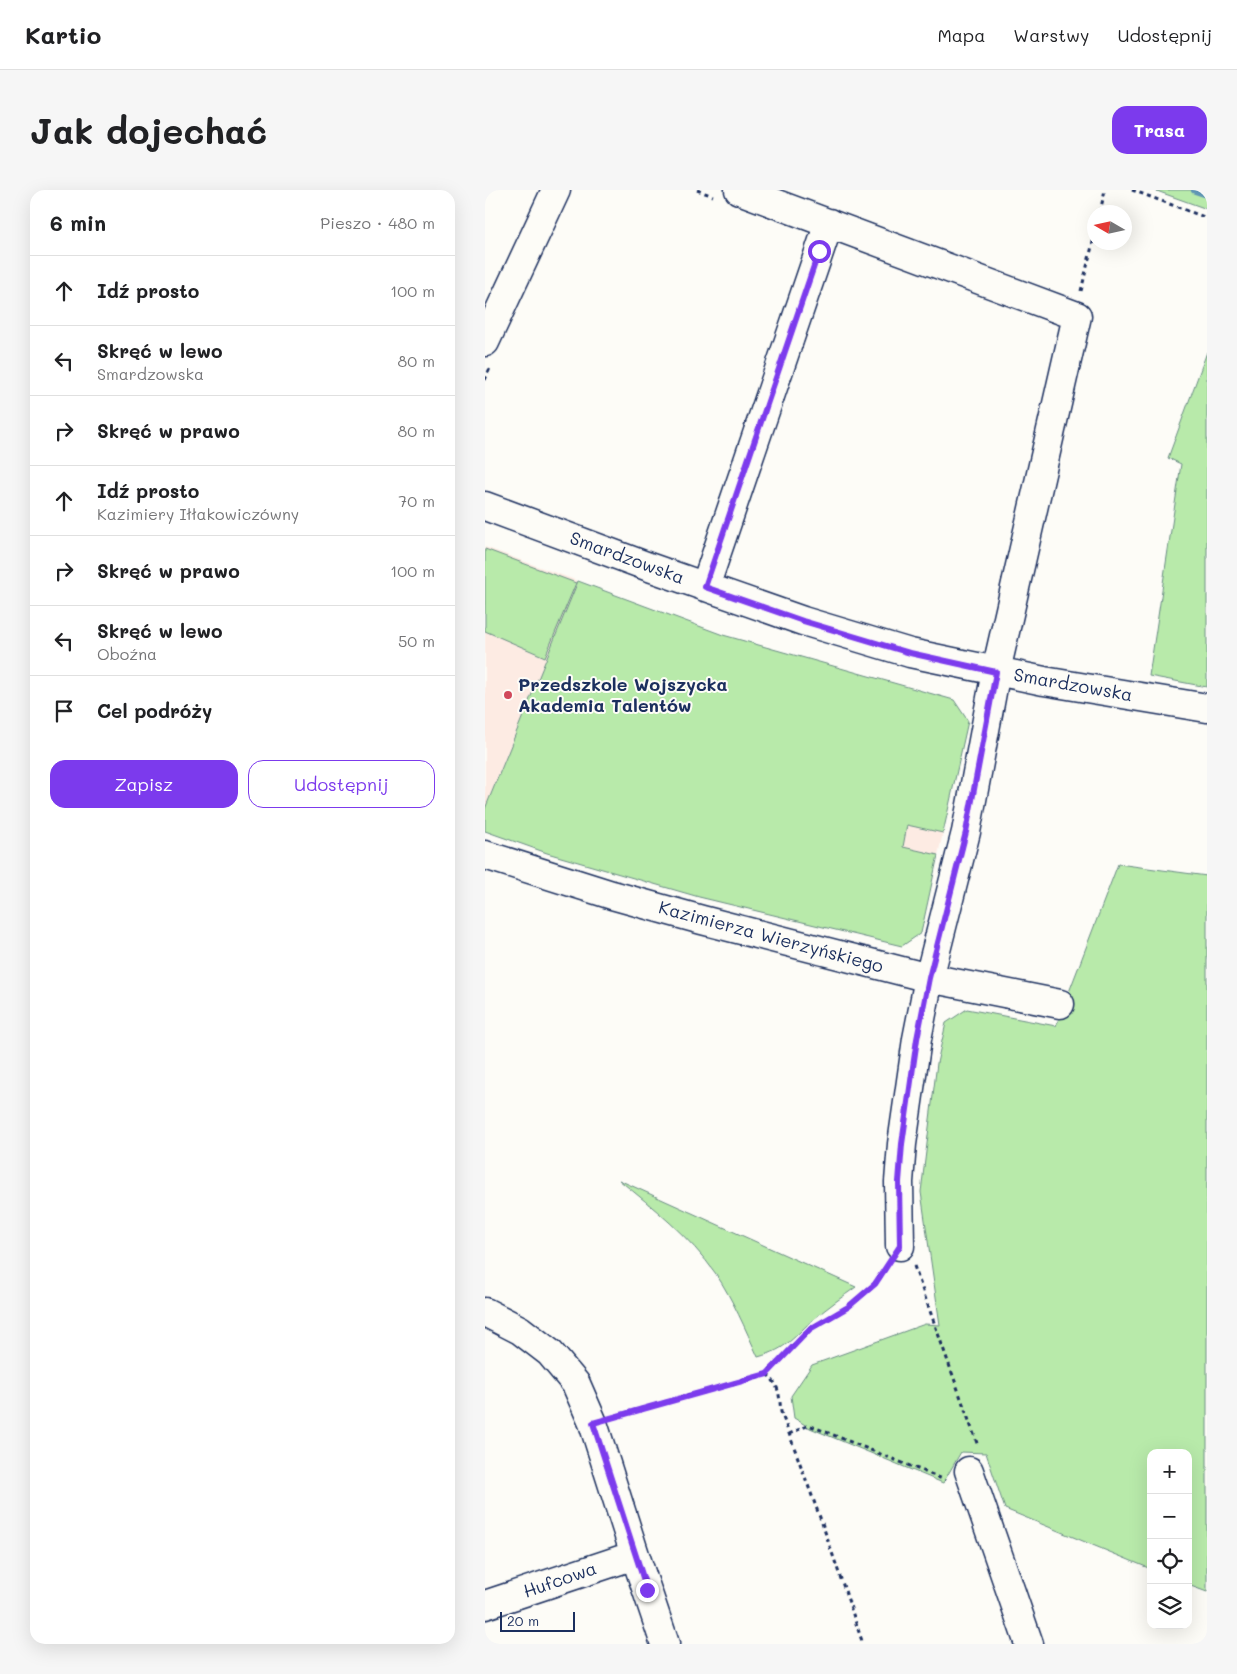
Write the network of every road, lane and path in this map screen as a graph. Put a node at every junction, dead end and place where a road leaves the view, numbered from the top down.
1 (557, 190) edge
2 (739, 190) edge
3 (1105, 190) edge
4 (1132, 190) edge
5 (1101, 205) edge
6 (1207, 218) edge
7 (829, 223) junction
8 (1091, 250) edge
9 (1077, 316) junction
10 (485, 342) edge
11 (485, 506) edge
12 (705, 587) junction
13 (996, 672) junction
14 (1207, 708) edge
15 (485, 855) edge
16 (929, 978) junction
17 (1060, 1004) dead end
18 (900, 1246) junction
19 (485, 1312) edge
20 (767, 1374) junction
21 (593, 1423) junction
22 (789, 1434) junction
23 (979, 1446) dead end
24 (973, 1482) joint
25 (635, 1555) junction
26 (485, 1605) edge
27 (665, 1644) edge
28 (863, 1644) edge
29 (1029, 1644) edge

1 - 10 street
2 - 7 street
3 - 5 path
4 - 6 path
7 - 9 street
7 - 12 street
8 - 9 path
9 - 13 street
11 - 12 street, Smardzowska
12 - 13 street, Smardzowska
13 - 14 street, Smardzowska
13 - 16 street
15 - 16 street, Kazimierza Wierzyńskiego
16 - 17 street, Kazimierza Wierzyńskiego
16 - 18 street
18 - 20 path
18 - 23 path
19 - 21 street
20 - 21 path
20 - 22 path
21 - 25 street
22 - 24 path
22 - 28 path
24 - 29 street
25 - 26 street, Hufcowa
25 - 27 street

